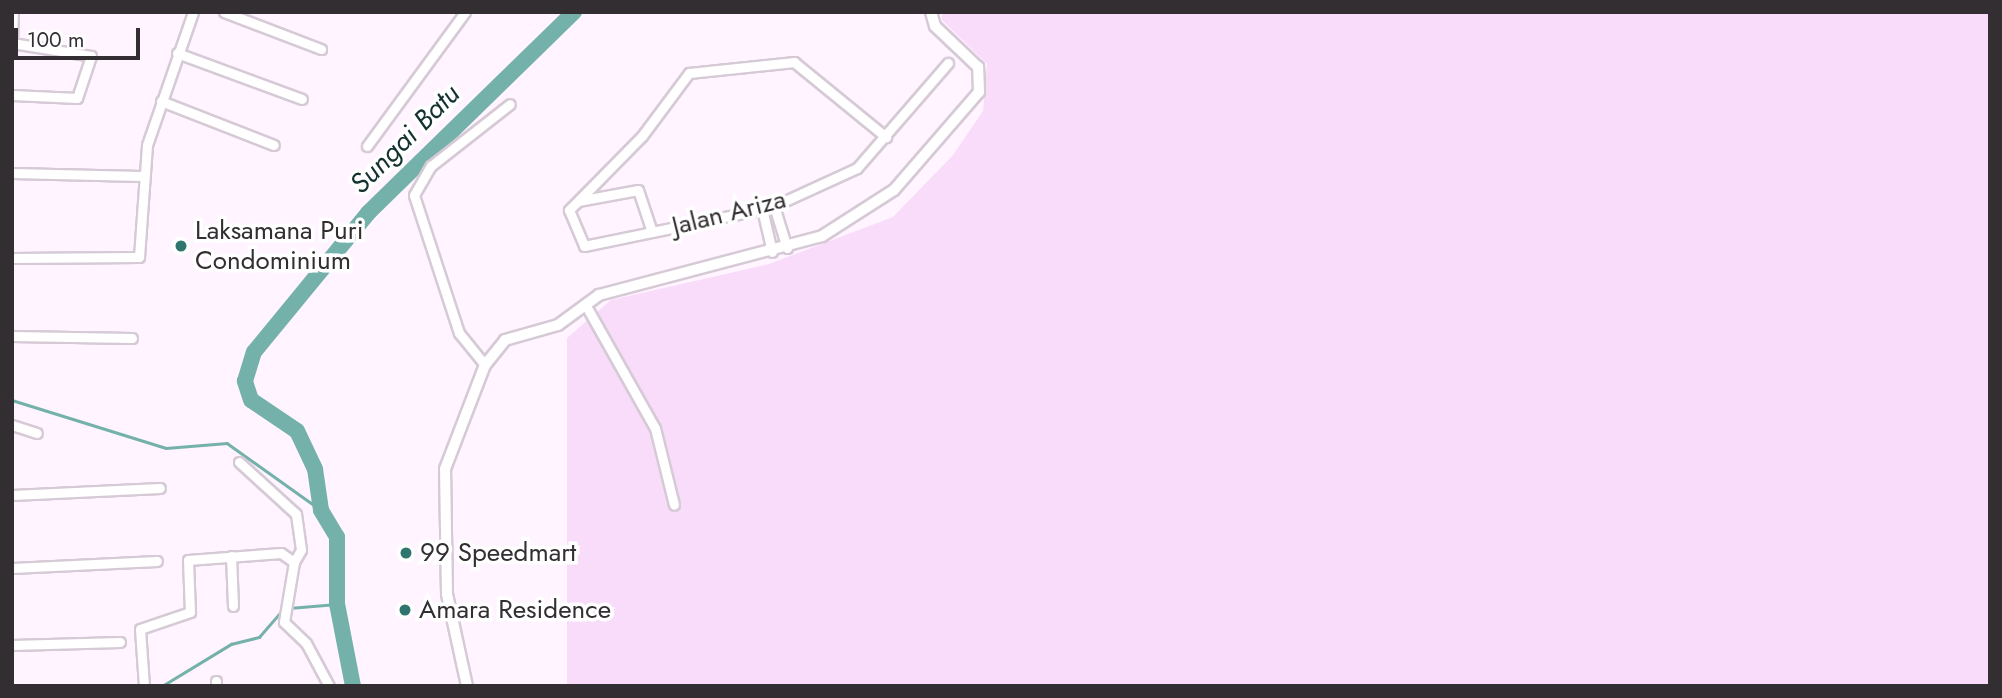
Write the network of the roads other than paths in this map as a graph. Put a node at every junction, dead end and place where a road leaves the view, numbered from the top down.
1 (13, 12) edge
2 (193, 12) edge
3 (224, 12) edge
4 (465, 12) edge
5 (930, 12) edge
6 (12, 41) edge
7 (321, 49) dead end
8 (177, 53) junction
9 (948, 63) dead end
10 (12, 95) edge
11 (302, 99) dead end
12 (161, 101) junction
13 (510, 104) dead end
14 (886, 136) junction
15 (274, 145) dead end
16 (367, 146) dead end
17 (12, 173) edge
18 (141, 176) junction
19 (578, 201) junction
20 (774, 206) junction
21 (762, 209) junction
22 (652, 232) junction
23 (787, 248) junction
24 (772, 252) junction
25 (12, 258) edge
26 (585, 303) junction
27 (12, 336) edge
28 (132, 338) dead end
29 (485, 365) junction
30 (12, 425) edge
31 (37, 433) dead end
32 (239, 462) dead end
33 (160, 488) dead end
34 (12, 495) edge
35 (674, 505) dead end
36 (231, 556) junction
37 (157, 561) dead end
38 (294, 562) junction
39 (12, 568) edge
40 (233, 606) dead end
41 (120, 642) dead end
42 (12, 645) edge
43 (144, 686) edge
44 (329, 686) edge
45 (467, 686) edge

1 - 6 street
2 - 8 street
3 - 7 street
4 - 16 street
5 - 23 street
6 - 10 street
8 - 11 street
8 - 12 street
9 - 14 street, Jalan Ariza
12 - 15 street
12 - 18 street
13 - 29 street
14 - 19 street
14 - 20 street, Jalan Ariza
17 - 18 street
18 - 25 street
19 - 22 street
19 - 22 street, Jalan Ariza
20 - 21 street, Jalan Ariza
20 - 23 street
21 - 22 street, Jalan Ariza
21 - 24 street
23 - 24 street
24 - 26 street
26 - 29 street
26 - 35 street
27 - 28 street
29 - 45 street
30 - 31 street
32 - 38 street
33 - 34 street
36 - 38 street
36 - 40 street
36 - 43 street
37 - 39 street
38 - 44 street
41 - 42 street

